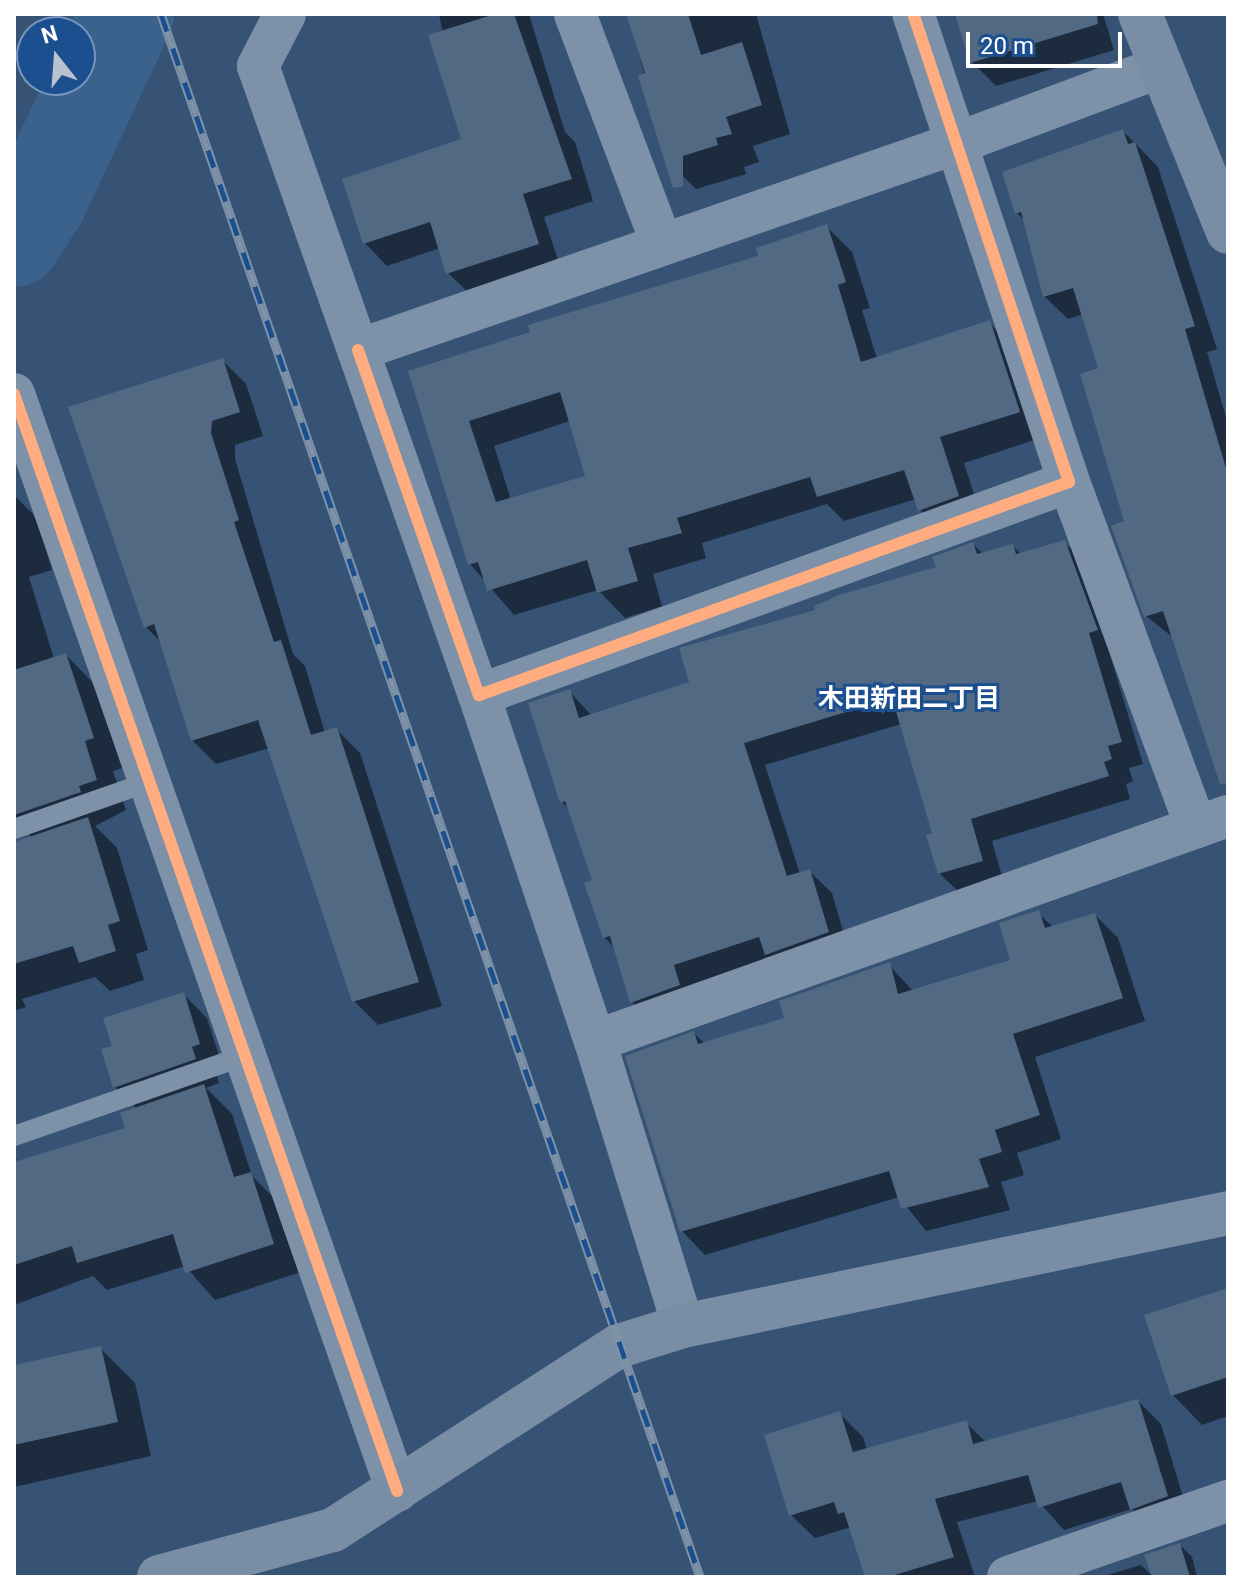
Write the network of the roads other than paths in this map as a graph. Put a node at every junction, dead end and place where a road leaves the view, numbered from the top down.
1 (285, 14) edge
2 (575, 14) edge
3 (913, 14) edge
4 (1140, 14) edge
5 (1158, 68) junction
6 (960, 142) junction
7 (1228, 232) edge
8 (661, 242) junction
9 (358, 350) junction
10 (14, 394) edge
11 (1069, 482) junction
12 (479, 695) junction
13 (148, 782) junction
14 (1212, 822) edge
15 (14, 829) edge
16 (595, 1041) junction
17 (244, 1056) junction
18 (14, 1136) edge
19 (1228, 1213) edge
20 (683, 1326) junction
21 (397, 1491) junction
22 (1228, 1501) edge
23 (159, 1577) edge
24 (1008, 1577) edge

1 - 9 street
2 - 8 street
3 - 6 street
4 - 5 street
5 - 6 street
5 - 7 street
6 - 8 street
6 - 11 street
8 - 9 street
9 - 12 street
10 - 13 street
11 - 12 street
11 - 14 street
12 - 16 street
13 - 15 lane
13 - 17 street
14 - 16 street
16 - 20 street
17 - 18 lane
17 - 21 street
19 - 20 street
20 - 21 street
21 - 23 street
22 - 24 street

